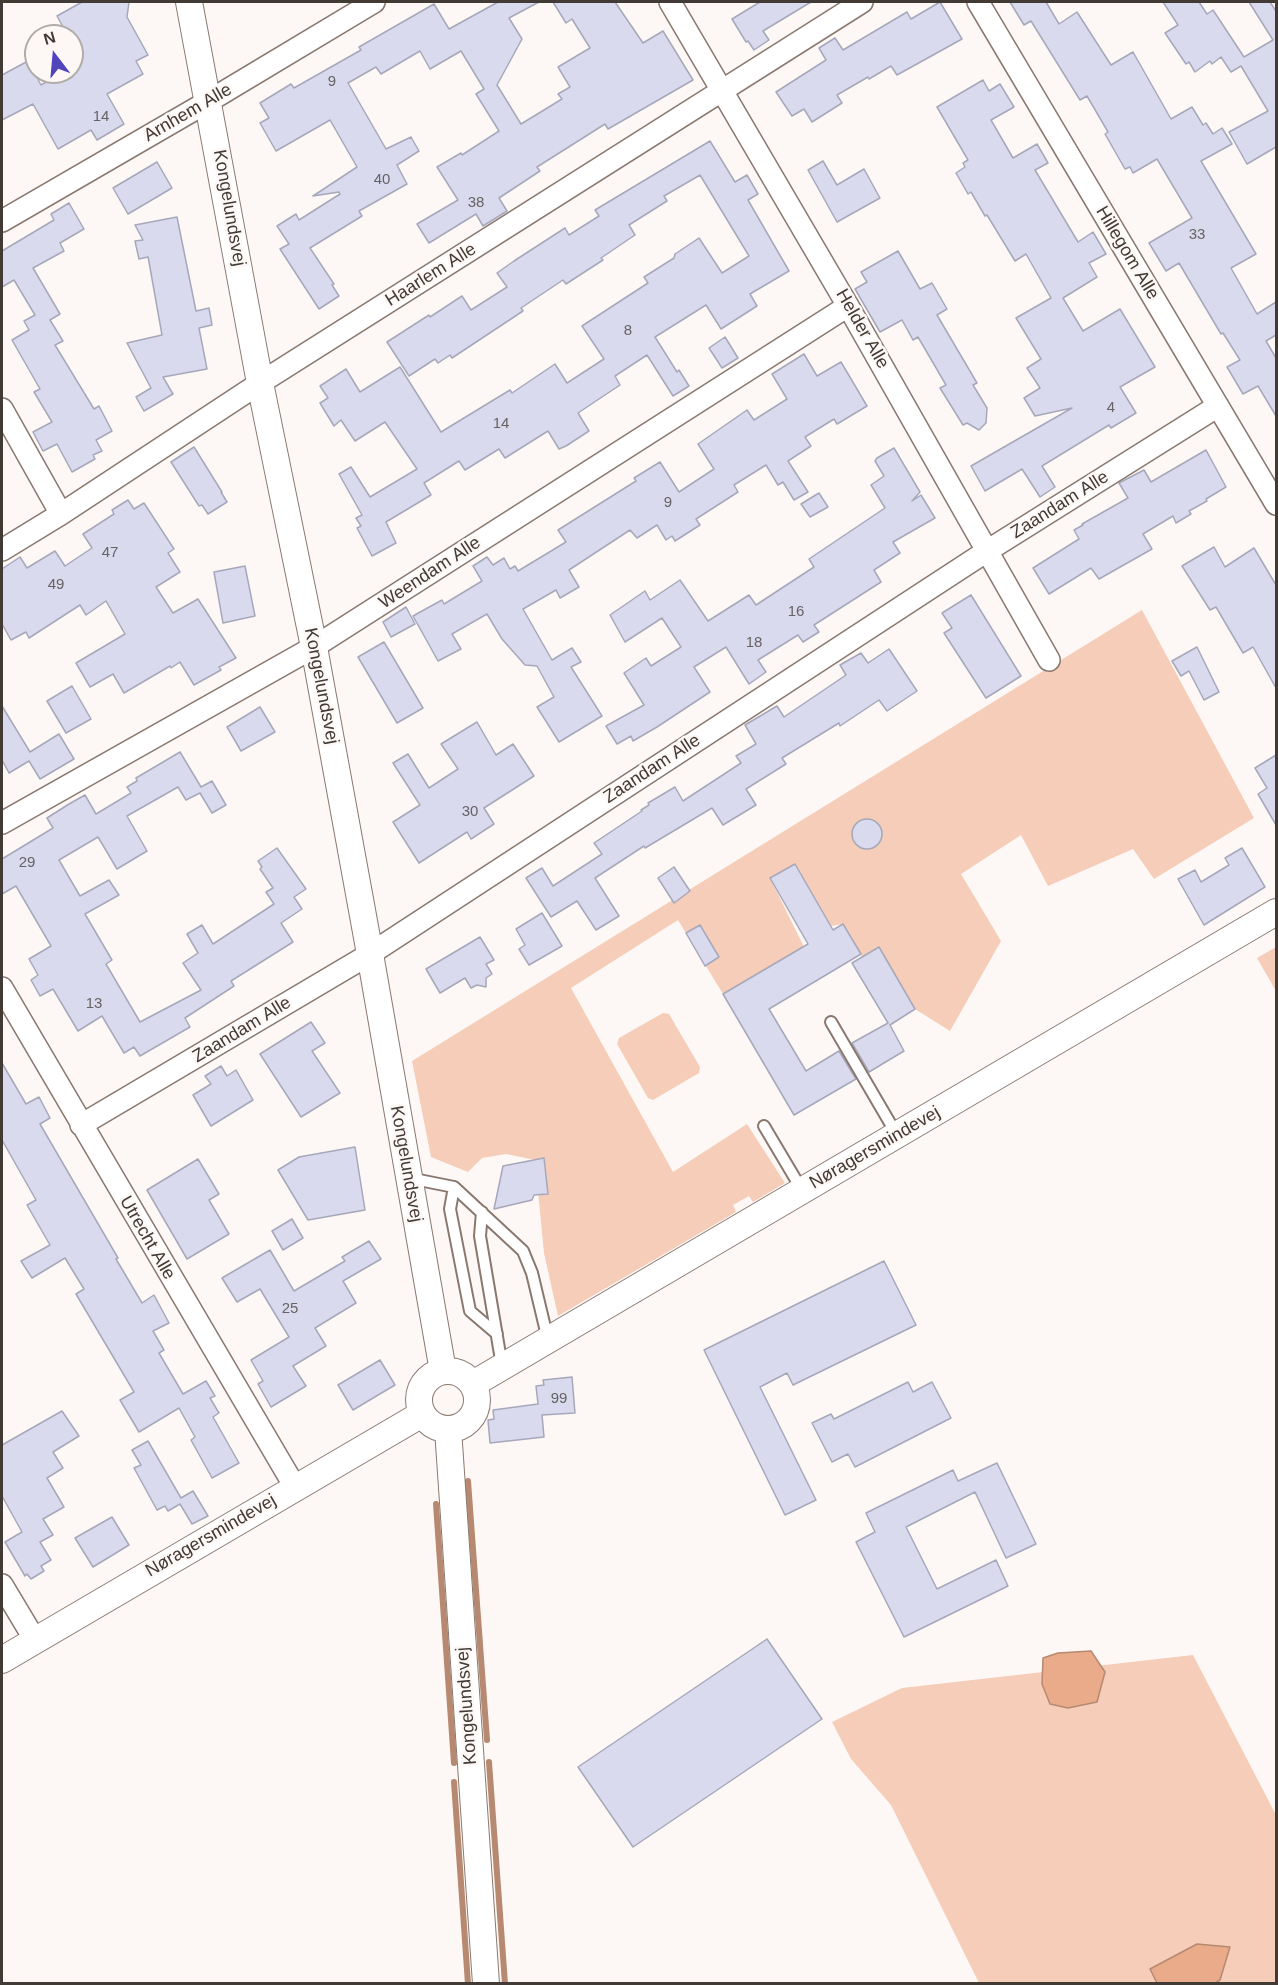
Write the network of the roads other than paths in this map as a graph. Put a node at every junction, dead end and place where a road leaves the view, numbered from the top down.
1 (189, 2) edge
2 (374, 2) edge
3 (670, 2) edge
4 (862, 2) edge
5 (978, 2) edge
6 (722, 90) junction
7 (209, 101) junction
8 (2, 221) edge
9 (848, 306) junction
10 (260, 384) junction
11 (1218, 406) junction
12 (2, 409) edge
13 (1276, 504) edge
14 (61, 514) junction
15 (2, 550) edge
16 (987, 551) junction
17 (314, 647) junction
18 (1049, 660) dead end
19 (2, 823) edge
20 (1276, 912) edge
21 (370, 954) junction
22 (2, 988) edge
23 (831, 1022) dead end
24 (81, 1125) junction
25 (764, 1126) dead end
26 (897, 1135) junction
27 (408, 1178) junction
28 (454, 1187) junction
29 (802, 1191) junction
30 (483, 1212) junction
31 (497, 1334) junction
32 (548, 1340) junction
33 (502, 1367) junction
34 (442, 1371) junction
35 (473, 1384) junction
36 (422, 1414) junction
37 (448, 1429) junction
38 (294, 1487) junction
39 (2, 1585) edge
40 (35, 1640) junction
41 (2, 1660) edge
42 (486, 1983) edge

1 - 7 street, Kongelundsvej
2 - 7 street, Arnhem Alle
3 - 6 street, Helder Alle
4 - 6 street, Haarlem Alle
5 - 11 street, Hillegom Alle
6 - 9 street, Helder Alle
6 - 10 street, Haarlem Alle
7 - 8 street, Arnhem Alle
7 - 10 street, Kongelundsvej
9 - 16 street, Helder Alle
9 - 17 street, Weendam Alle
10 - 14 street, Haarlem Alle
10 - 17 street, Kongelundsvej
11 - 13 street, Hillegom Alle
11 - 16 street, Zaandam Alle
12 - 14 street
14 - 15 street, Haarlem Alle
16 - 18 street, Helder Alle
16 - 21 street, Zaandam Alle
17 - 19 street, Weendam Alle
17 - 21 street, Kongelundsvej
20 - 26 street, Nøragersmindevej
21 - 24 street, Zaandam Alle
21 - 27 street, Kongelundsvej
22 - 24 street, Utrecht Alle
23 - 26 lane
24 - 38 street, Utrecht Alle
25 - 29 lane
26 - 29 street, Nøragersmindevej
27 - 28 lane
27 - 34 street, Kongelundsvej
28 - 30 lane
28 - 31 lane
29 - 32 street, Nøragersmindevej
30 - 31 lane
30 - 32 lane
31 - 33 lane
32 - 33 street, Nøragersmindevej
33 - 35 street, Nøragersmindevej
34 - 35 street
34 - 36 street
35 - 37 street
36 - 37 street
36 - 38 street, Nøragersmindevej
37 - 42 street, Kongelundsvej
38 - 40 street, Nøragersmindevej
39 - 40 street
40 - 41 street, Nøragersmindevej

